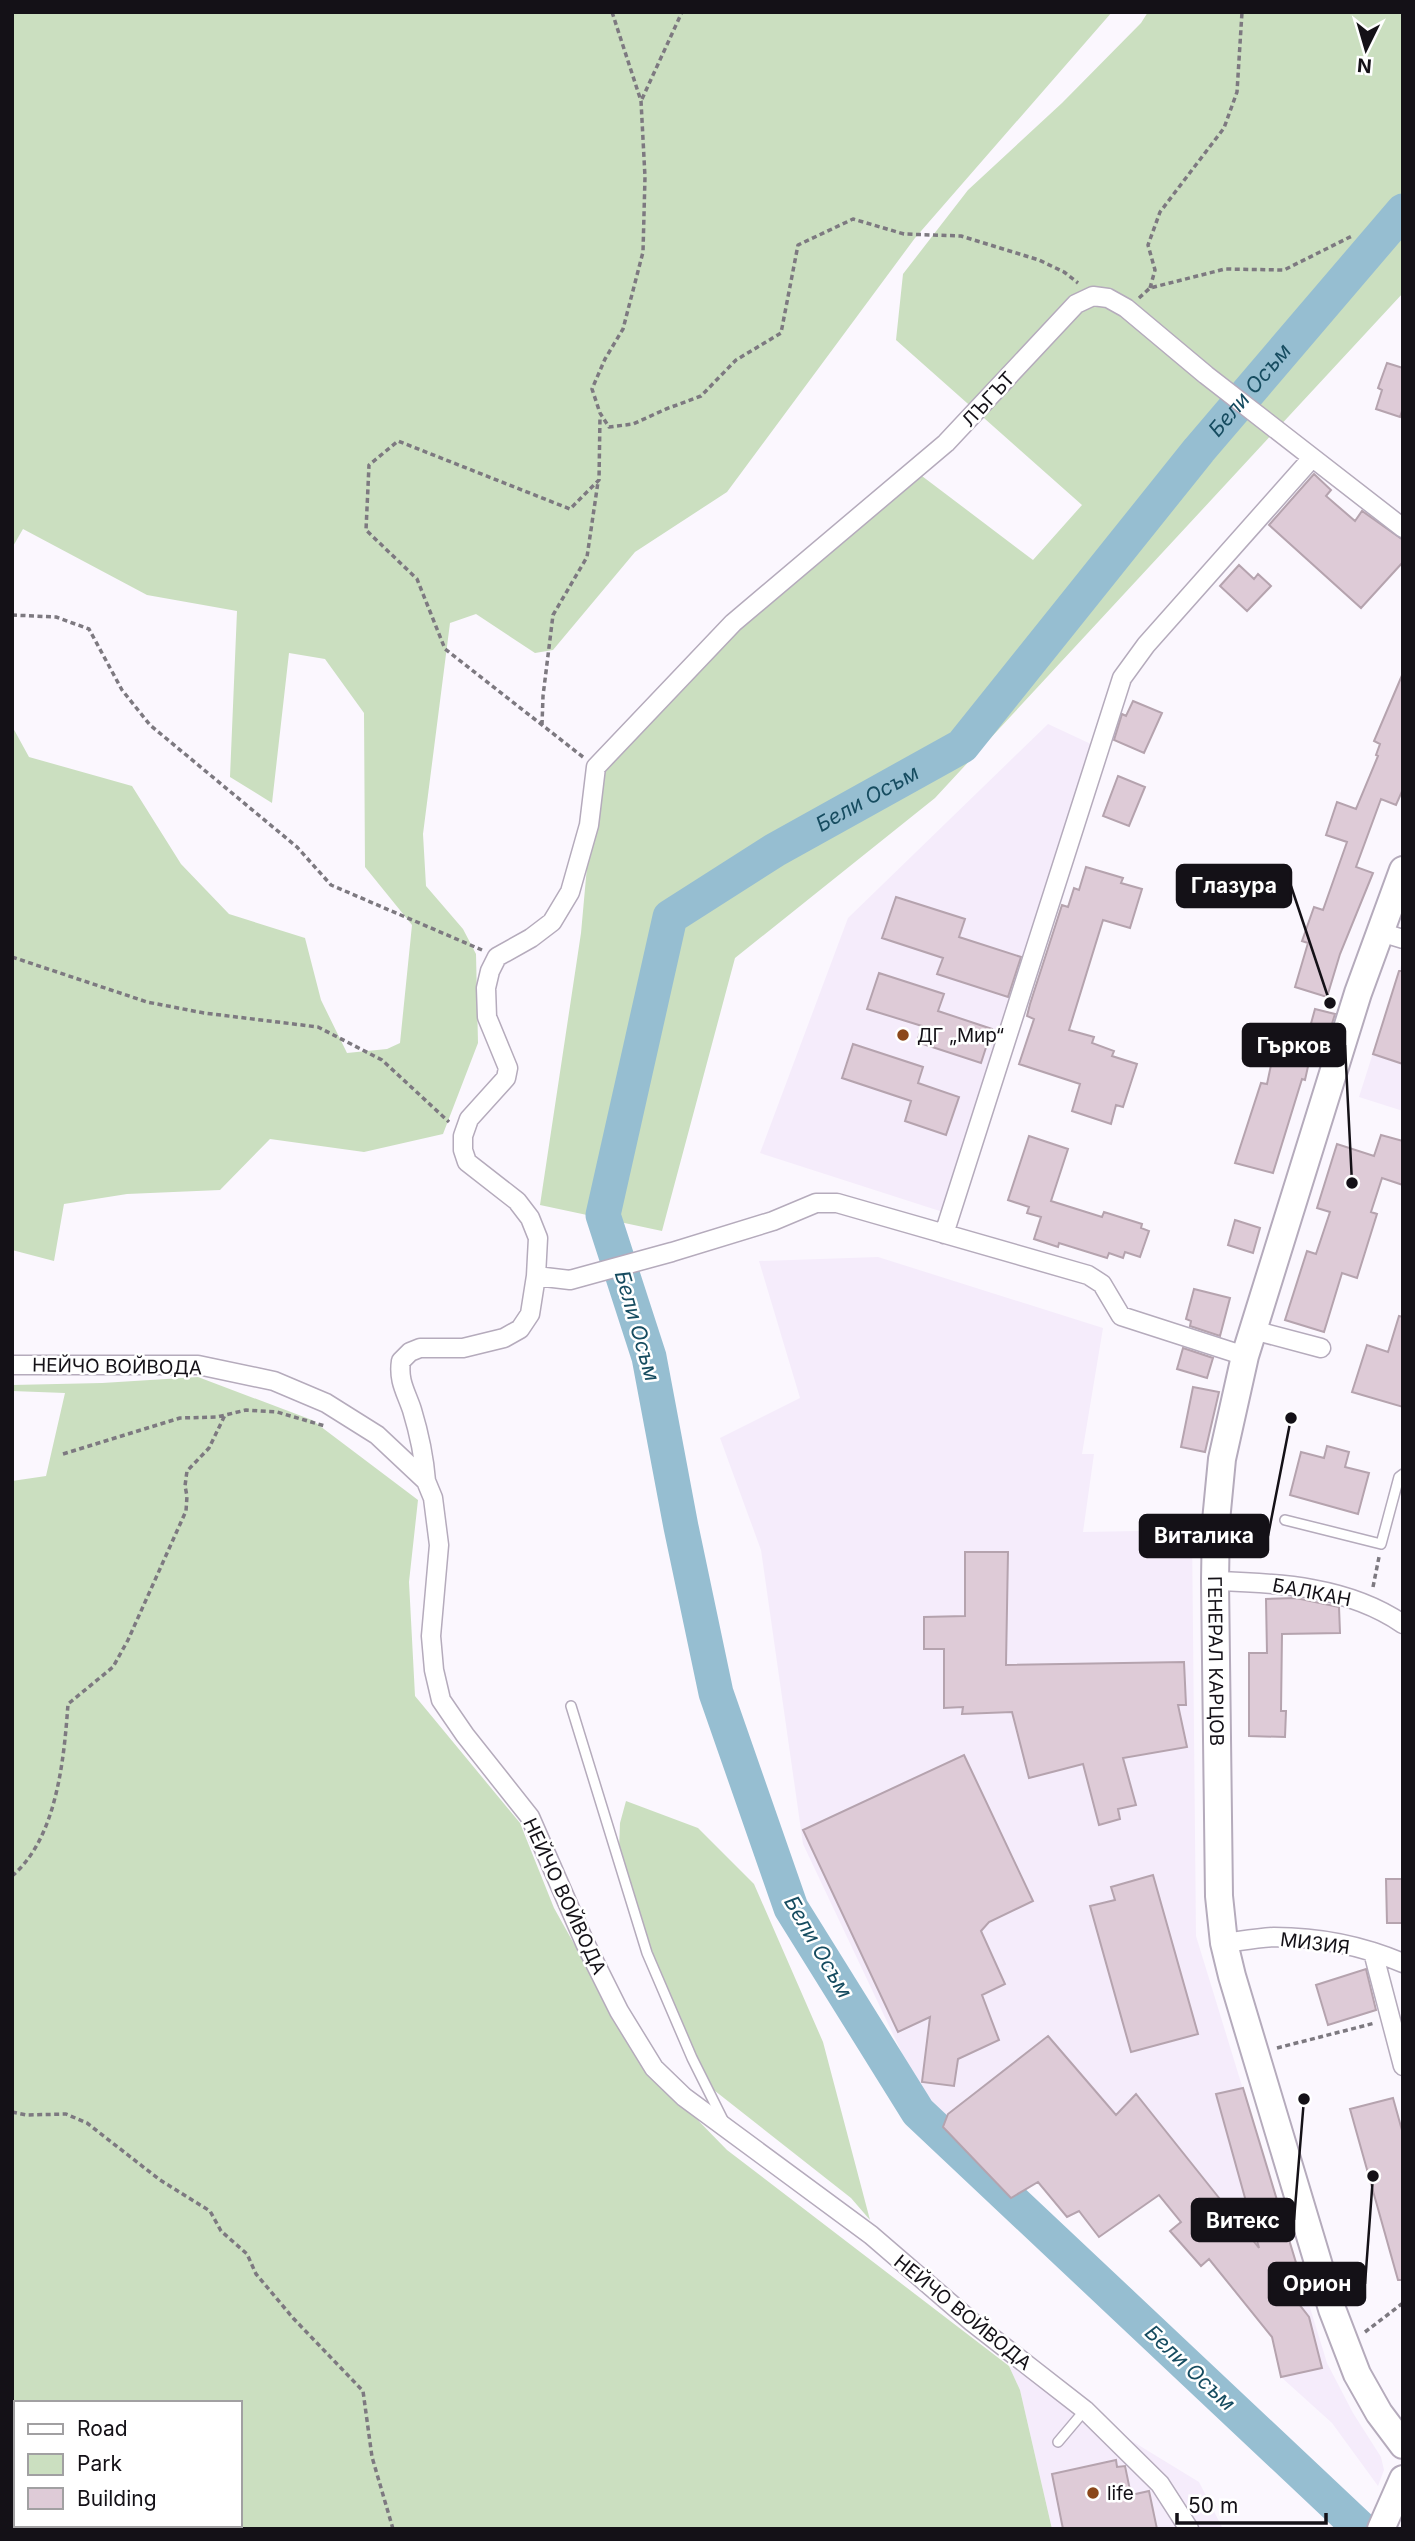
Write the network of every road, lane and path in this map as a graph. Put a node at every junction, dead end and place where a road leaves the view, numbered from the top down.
1 (612, 12) edge
2 (682, 12) edge
3 (1242, 12) edge
4 (641, 101) junction
5 (1354, 235) dead end
6 (1150, 288) junction
7 (1093, 296) junction
8 (1126, 308) junction
9 (600, 413) junction
10 (1312, 458) junction
11 (598, 480) junction
12 (1403, 528) edge
13 (12, 615) edge
14 (542, 725) junction
15 (596, 766) junction
16 (1403, 870) edge
17 (1391, 936) edge
18 (12, 957) edge
19 (497, 957) junction
20 (463, 1136) junction
21 (944, 1234) junction
22 (536, 1276) junction
23 (1253, 1330) junction
24 (1321, 1348) dead end
25 (1245, 1356) junction
26 (12, 1365) edge
27 (225, 1415) junction
28 (329, 1427) dead end
29 (63, 1454) dead end
30 (1403, 1474) edge
31 (426, 1481) junction
32 (1285, 1520) dead end
33 (1381, 1544) junction
34 (1215, 1581) junction
35 (1370, 1605) junction
36 (1403, 1624) edge
37 (571, 1706) dead end
38 (12, 1876) edge
39 (1224, 1943) junction
40 (1373, 1952) junction
41 (1403, 1963) edge
42 (1390, 2019) junction
43 (1255, 2054) junction
44 (1403, 2066) edge
45 (12, 2112) edge
46 (728, 2131) junction
47 (1403, 2303) edge
48 (1346, 2346) junction
49 (1085, 2410) junction
50 (1058, 2442) dead end
51 (1403, 2445) edge
52 (1403, 2479) edge
53 (393, 2529) edge
54 (1189, 2529) edge
55 (1381, 2529) edge

1 - 4 path
2 - 4 path
3 - 6 path
4 - 9 path
5 - 6 path
6 - 8 path
7 - 8 street
7 - 9 path
7 - 15 street, ЛЪГЪТ
8 - 10 street
9 - 11 path
10 - 12 street
10 - 21 street
11 - 14 path
11 - 14 path
13 - 19 path
14 - 15 path
15 - 19 street
16 - 17 main road, ГЕНЕРАЛ КАРЦОВ
17 - 23 main road, ГЕНЕРАЛ КАРЦОВ
18 - 20 path
19 - 20 street
20 - 22 street
21 - 22 street
21 - 25 street
22 - 31 street
23 - 24 street
23 - 25 main road, ГЕНЕРАЛ КАРЦОВ
25 - 34 main road, ГЕНЕРАЛ КАРЦОВ
26 - 31 street, НЕЙЧО ВОЙВОДА
27 - 28 path
27 - 29 path
27 - 38 path
30 - 33 lane
31 - 46 street, НЕЙЧО ВОЙВОДА
32 - 33 lane
33 - 35 path
34 - 35 street, БАЛКАН
34 - 39 main road, ГЕНЕРАЛ КАРЦОВ
35 - 36 street, БАЛКАН
37 - 46 lane
39 - 40 street, МИЗИЯ
39 - 43 main road, ГЕНЕРАЛ КАРЦОВ
40 - 41 street, МИЗИЯ
40 - 42 street
42 - 43 path
42 - 44 street
43 - 48 main road, ГЕНЕРАЛ КАРЦОВ
45 - 53 path
46 - 49 street, НЕЙЧО ВОЙВОДА
47 - 48 path
48 - 51 main road, ГЕНЕРАЛ КАРЦОВ
49 - 50 lane
49 - 54 street, НЕЙЧО ВОЙВОДА
52 - 55 main road

